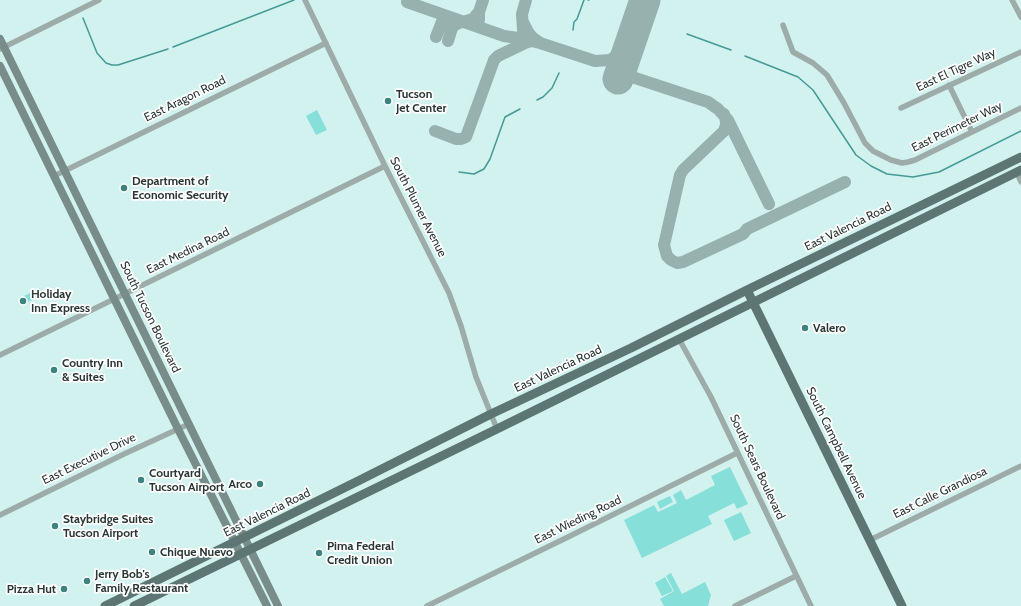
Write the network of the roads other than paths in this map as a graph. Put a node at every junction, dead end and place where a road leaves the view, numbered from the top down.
1 (99, 0) edge
2 (305, 0) edge
3 (1012, 0) edge
4 (1021, 17) edge
5 (783, 24) dead end
6 (0, 39) edge
7 (326, 43) junction
8 (2, 48) edge
9 (1021, 52) edge
10 (0, 66) edge
11 (949, 85) junction
12 (901, 108) dead end
13 (1021, 108) edge
14 (972, 132) junction
15 (1021, 157) edge
16 (385, 166) junction
17 (64, 170) junction
18 (1019, 172) edge
19 (54, 176) junction
20 (1021, 182) edge
21 (870, 229) junction
22 (876, 242) junction
23 (747, 290) junction
24 (125, 293) junction
25 (114, 299) junction
26 (754, 302) junction
27 (679, 338) junction
28 (0, 355) edge
29 (491, 414) junction
30 (189, 424) junction
31 (497, 429) junction
32 (178, 430) junction
33 (737, 452) junction
34 (1021, 466) edge
35 (358, 481) junction
36 (364, 494) junction
37 (0, 515) edge
38 (244, 537) junction
39 (870, 540) junction
40 (234, 542) junction
41 (250, 549) junction
42 (240, 554) junction
43 (796, 576) junction
44 (108, 605) edge
45 (134, 606) edge
46 (267, 606) edge
47 (278, 606) edge
48 (428, 606) edge
49 (735, 606) edge
50 (811, 606) edge
51 (902, 606) edge

1 - 8 street
2 - 7 street, South Plumer Avenue
3 - 4 street
5 - 14 street, East Perimeter Way
6 - 8 main road, South Tucson Boulevard
7 - 16 street, South Plumer Avenue
7 - 17 street, East Aragon Road
8 - 17 main road, South Tucson Boulevard
9 - 11 street, East El Tigre Way
10 - 19 main road, South Tucson Boulevard
11 - 12 street, East El Tigre Way
11 - 14 street
13 - 14 street, East Perimeter Way
15 - 21 main road, East Valencia Road
16 - 24 street, East Medina Road
16 - 29 street, South Plumer Avenue
17 - 19 street, East Aragon Road
17 - 24 main road, South Tucson Boulevard
18 - 20 street
18 - 22 main road, East Valencia Road
19 - 25 main road, South Tucson Boulevard
21 - 22 main road
21 - 23 main road, East Valencia Road
22 - 26 main road, East Valencia Road
23 - 26 main road, South Campbell Avenue
23 - 29 main road, East Valencia Road
24 - 25 street, East Medina Road
24 - 30 main road, South Tucson Boulevard
25 - 28 street, East Medina Road
25 - 32 main road, South Tucson Boulevard
26 - 27 main road, East Valencia Road
26 - 39 main road, South Campbell Avenue
27 - 31 main road, East Valencia Road
27 - 33 street, South Sears Boulevard
29 - 31 street, South Plumer Avenue
29 - 35 main road, East Valencia Road
30 - 32 street, East Executive Drive
30 - 38 main road, South Tucson Boulevard
31 - 36 main road, East Valencia Road
32 - 37 street, East Executive Drive
32 - 40 main road, South Tucson Boulevard
33 - 43 street, South Sears Boulevard
33 - 48 street, East Wieding Road
34 - 39 street, East Calle Grandiosa
35 - 36 main road
35 - 38 main road, East Valencia Road
36 - 41 main road, East Valencia Road
38 - 40 main road, East Valencia Road
38 - 41 main road, South Tucson Boulevard
39 - 51 main road, South Campbell Avenue
40 - 42 main road, South Tucson Boulevard
40 - 44 main road, East Valencia Road
41 - 42 main road, East Valencia Road
41 - 47 main road, South Tucson Boulevard
42 - 45 main road, East Valencia Road
42 - 46 main road, South Tucson Boulevard
43 - 49 street
43 - 50 street, South Sears Boulevard

